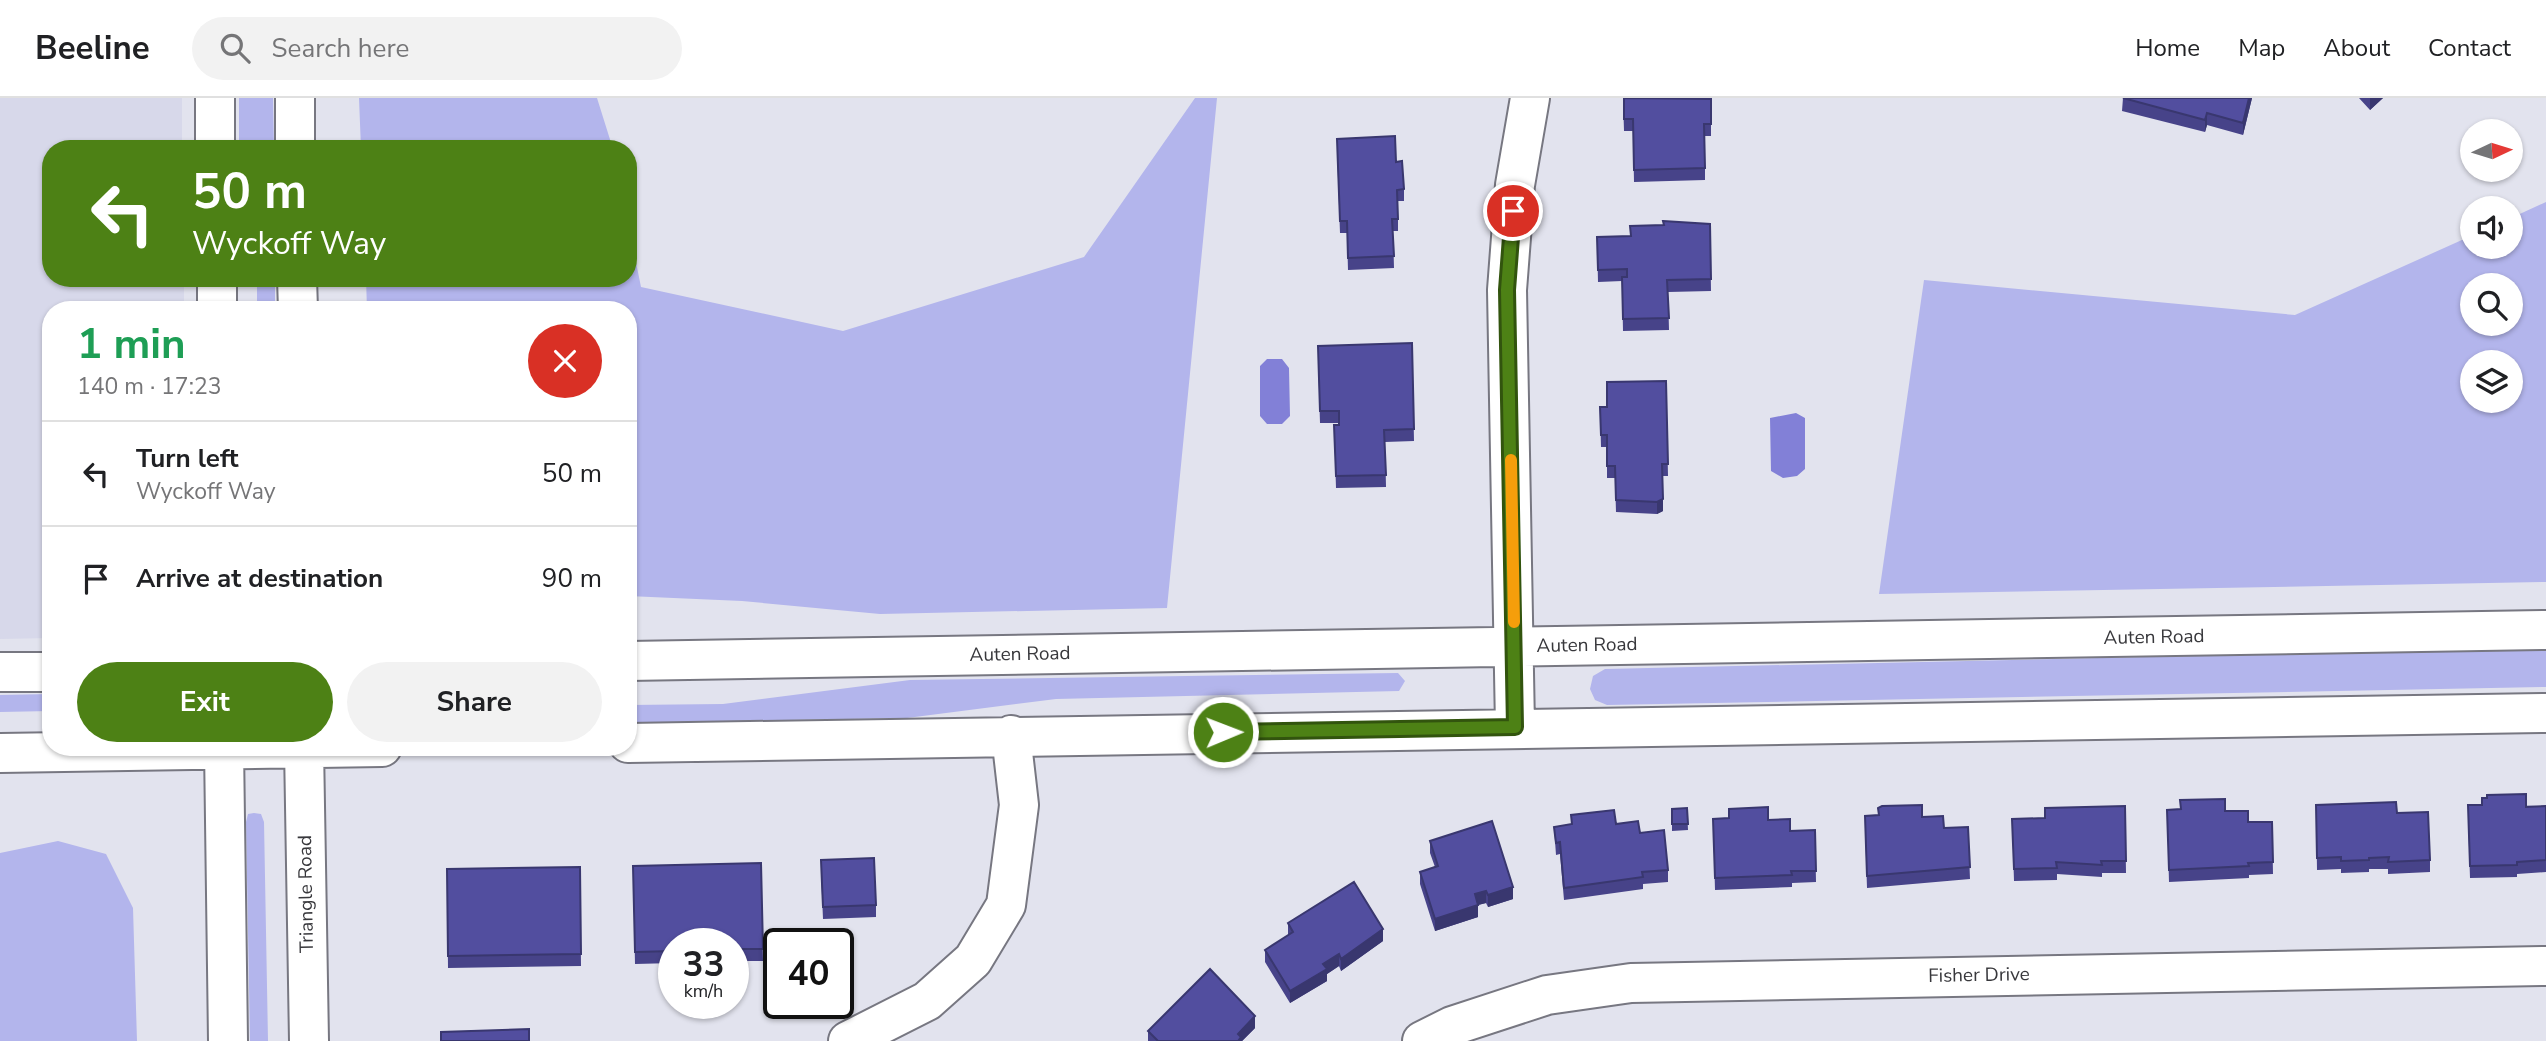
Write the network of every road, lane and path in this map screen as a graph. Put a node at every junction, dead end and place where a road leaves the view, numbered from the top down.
1 (215, 98) edge
2 (295, 98) edge
3 (1530, 98) edge
4 (215, 140) edge
5 (295, 140) edge
6 (2546, 630) edge
7 (1516, 646) junction
8 (637, 661) edge
9 (42, 671) edge
10 (0, 672) edge
11 (2546, 713) edge
12 (1515, 727) junction
13 (1011, 735) junction
14 (637, 743) edge
15 (42, 752) edge
16 (0, 753) edge
17 (224, 756) edge
18 (304, 756) edge
19 (2546, 966) edge
20 (228, 1041) edge
21 (309, 1041) edge
22 (848, 1041) edge
23 (1422, 1041) edge

1 - 4 street
2 - 5 street
3 - 7 street
6 - 7 street, Auten Road
7 - 8 street, Auten Road
7 - 12 street
9 - 10 street
11 - 12 street
12 - 13 street
13 - 14 street
13 - 22 street
15 - 16 street
17 - 20 street
18 - 21 street, Triangle Road
19 - 23 street, Fisher Drive

